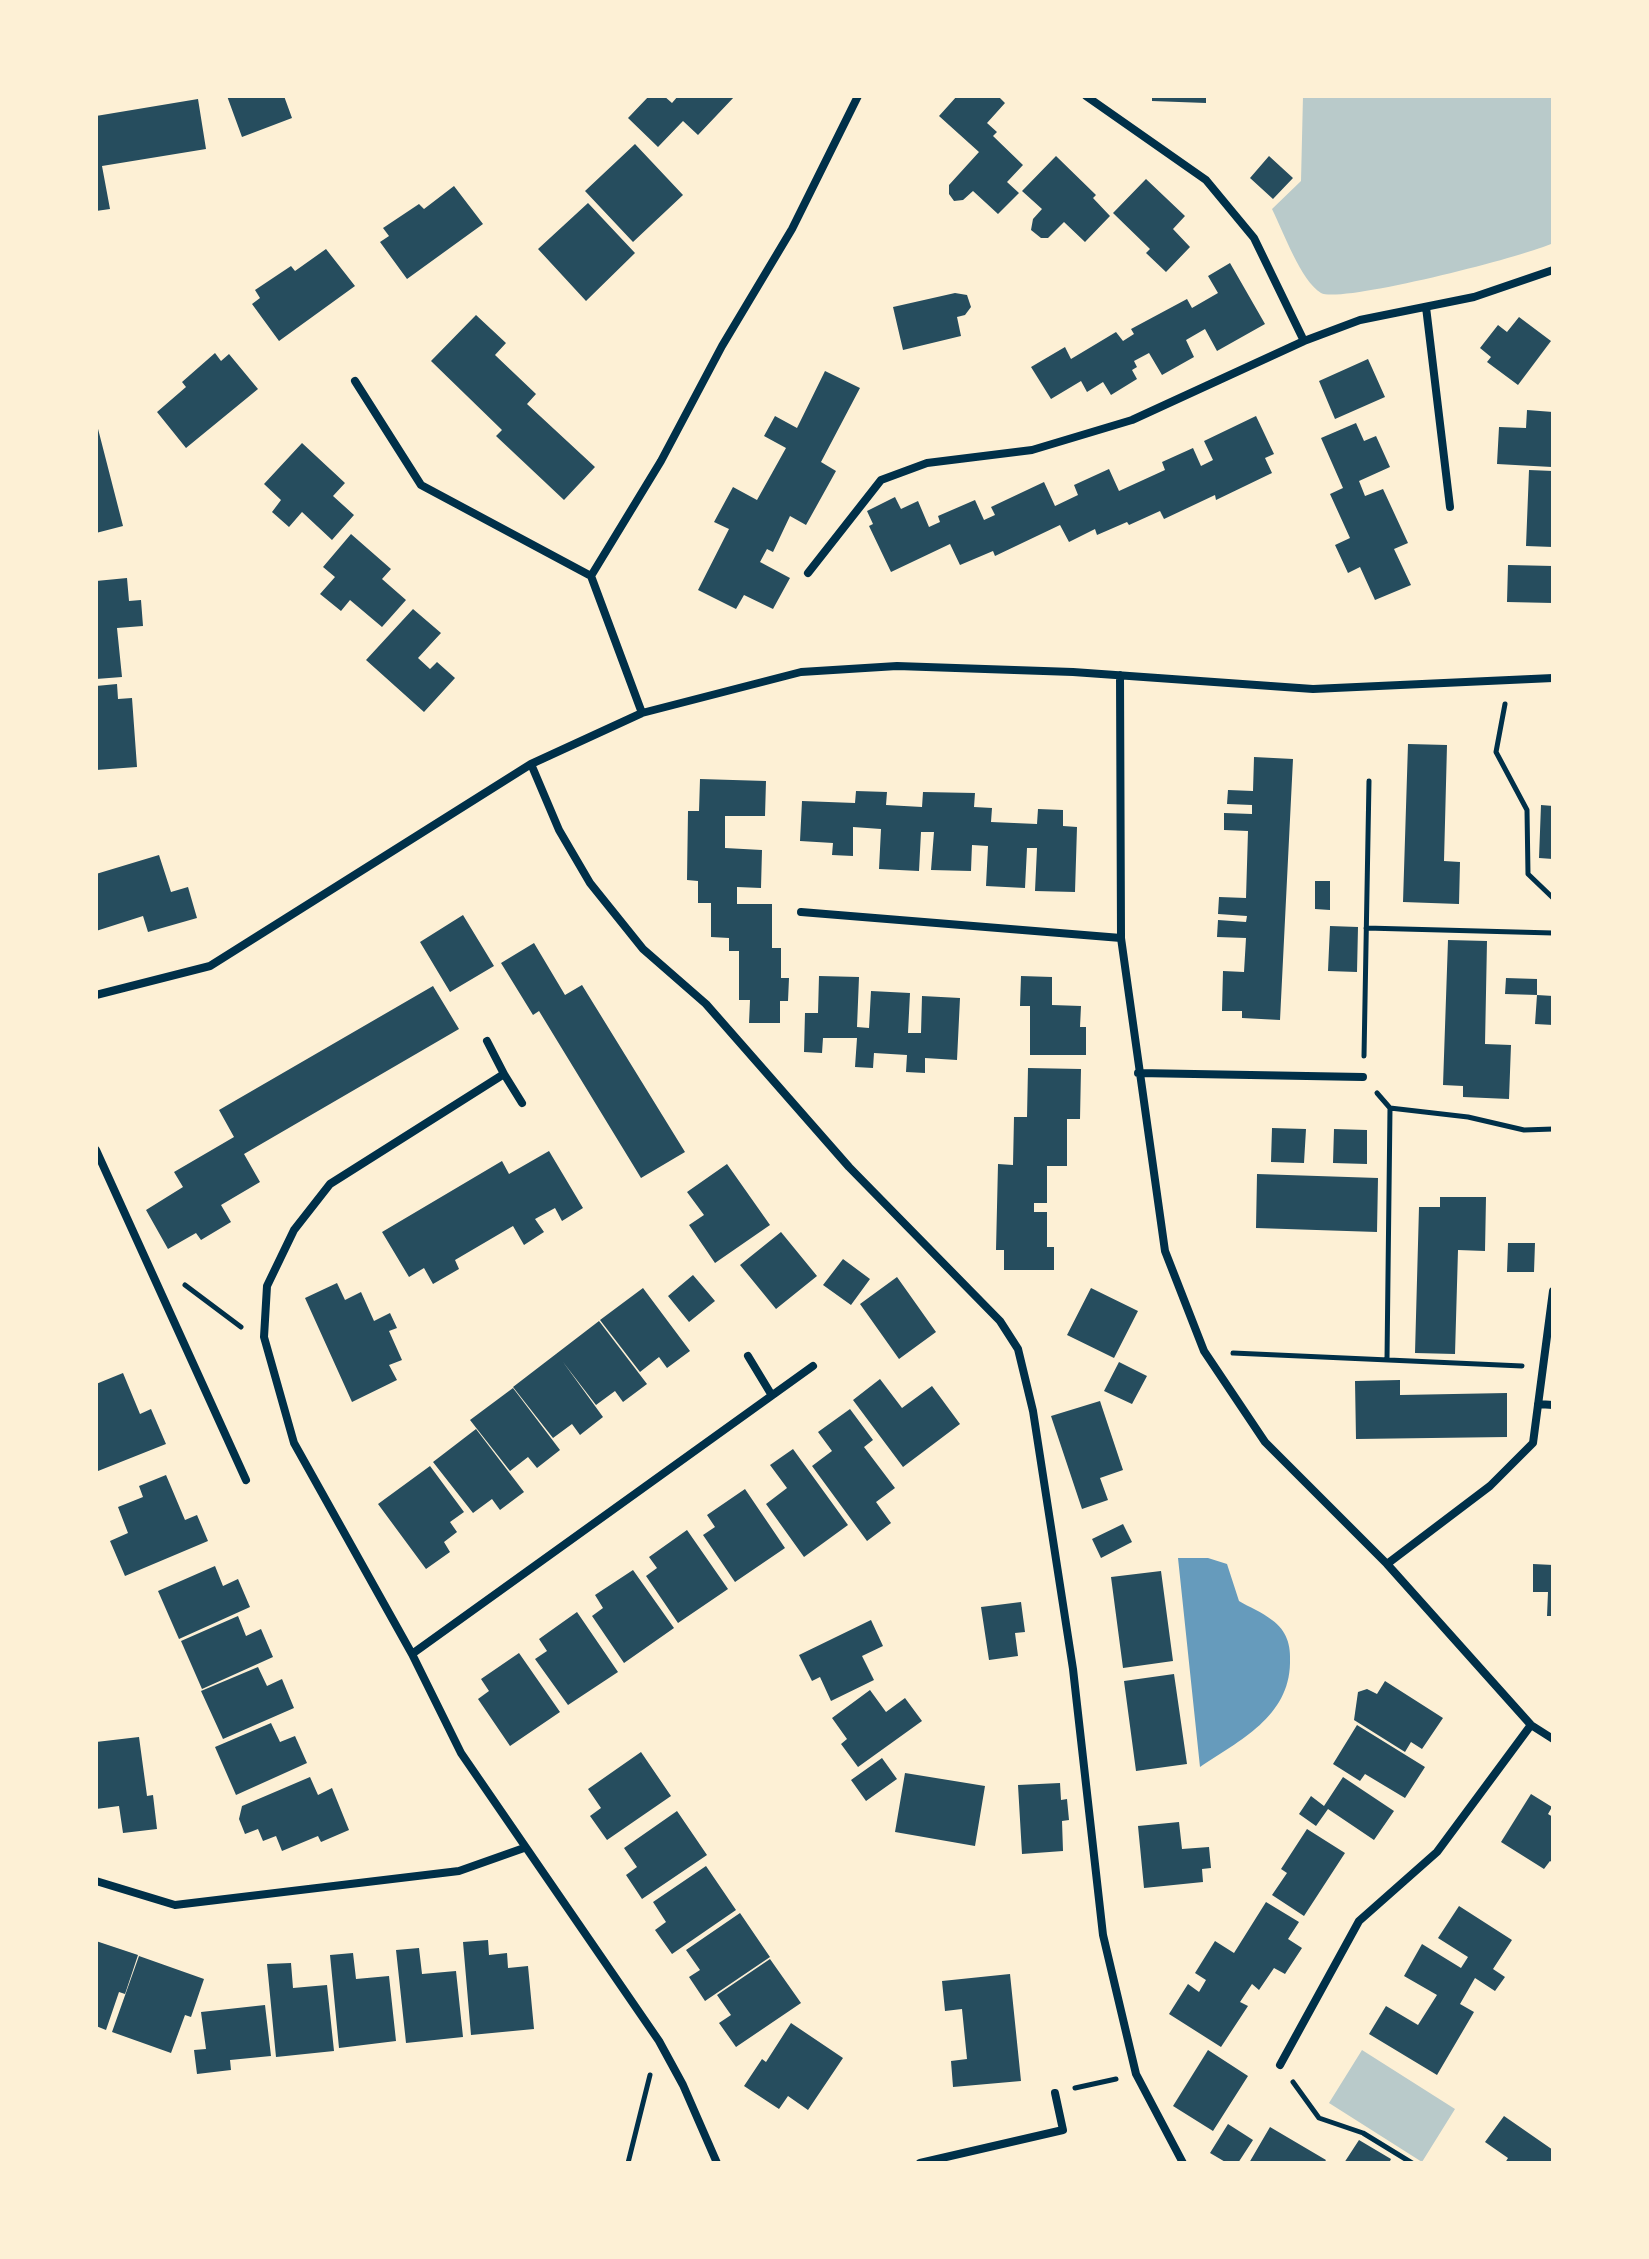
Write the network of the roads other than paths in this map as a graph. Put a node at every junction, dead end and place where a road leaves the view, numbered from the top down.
1 (858, 96) edge
2 (1086, 96) edge
3 (1553, 270) edge
4 (1426, 307) junction
5 (1304, 341) junction
6 (355, 381) dead end
7 (1450, 507) dead end
8 (808, 573) dead end
9 (591, 576) junction
10 (1120, 675) junction
11 (1553, 678) edge
12 (642, 713) junction
13 (531, 764) junction
14 (801, 912) dead end
15 (1121, 938) junction
16 (96, 995) edge
17 (487, 1041) dead end
18 (1138, 1073) junction
19 (504, 1074) junction
20 (1363, 1077) road end
21 (522, 1103) dead end
22 (96, 1150) edge
23 (1553, 1291) edge
24 (748, 1356) dead end
25 (813, 1366) dead end
26 (771, 1394) junction
27 (1538, 1404) junction
28 (1553, 1405) edge
29 (246, 1480) dead end
30 (1387, 1564) junction
31 (412, 1654) junction
32 (1531, 1725) junction
33 (1553, 1739) edge
34 (524, 1848) junction
35 (96, 1881) edge
36 (1280, 2065) road end
37 (1055, 2093) road end
38 (717, 2163) edge
39 (920, 2163) edge
40 (1183, 2163) edge

1 - 9 street
2 - 5 street
3 - 4 street
4 - 5 street
4 - 7 street
5 - 8 street
6 - 9 street
9 - 12 street
10 - 11 street
10 - 12 street
10 - 15 street
12 - 13 street
13 - 16 street
13 - 40 street
14 - 15 street
15 - 18 street
17 - 19 street
18 - 20 street
18 - 30 street
19 - 21 street
19 - 31 street
22 - 29 street
23 - 27 street
24 - 26 street
25 - 26 street
26 - 31 street
27 - 28 street
27 - 30 street
30 - 32 street
31 - 34 street
32 - 33 street
32 - 36 street
34 - 35 street
34 - 38 street
37 - 39 street

